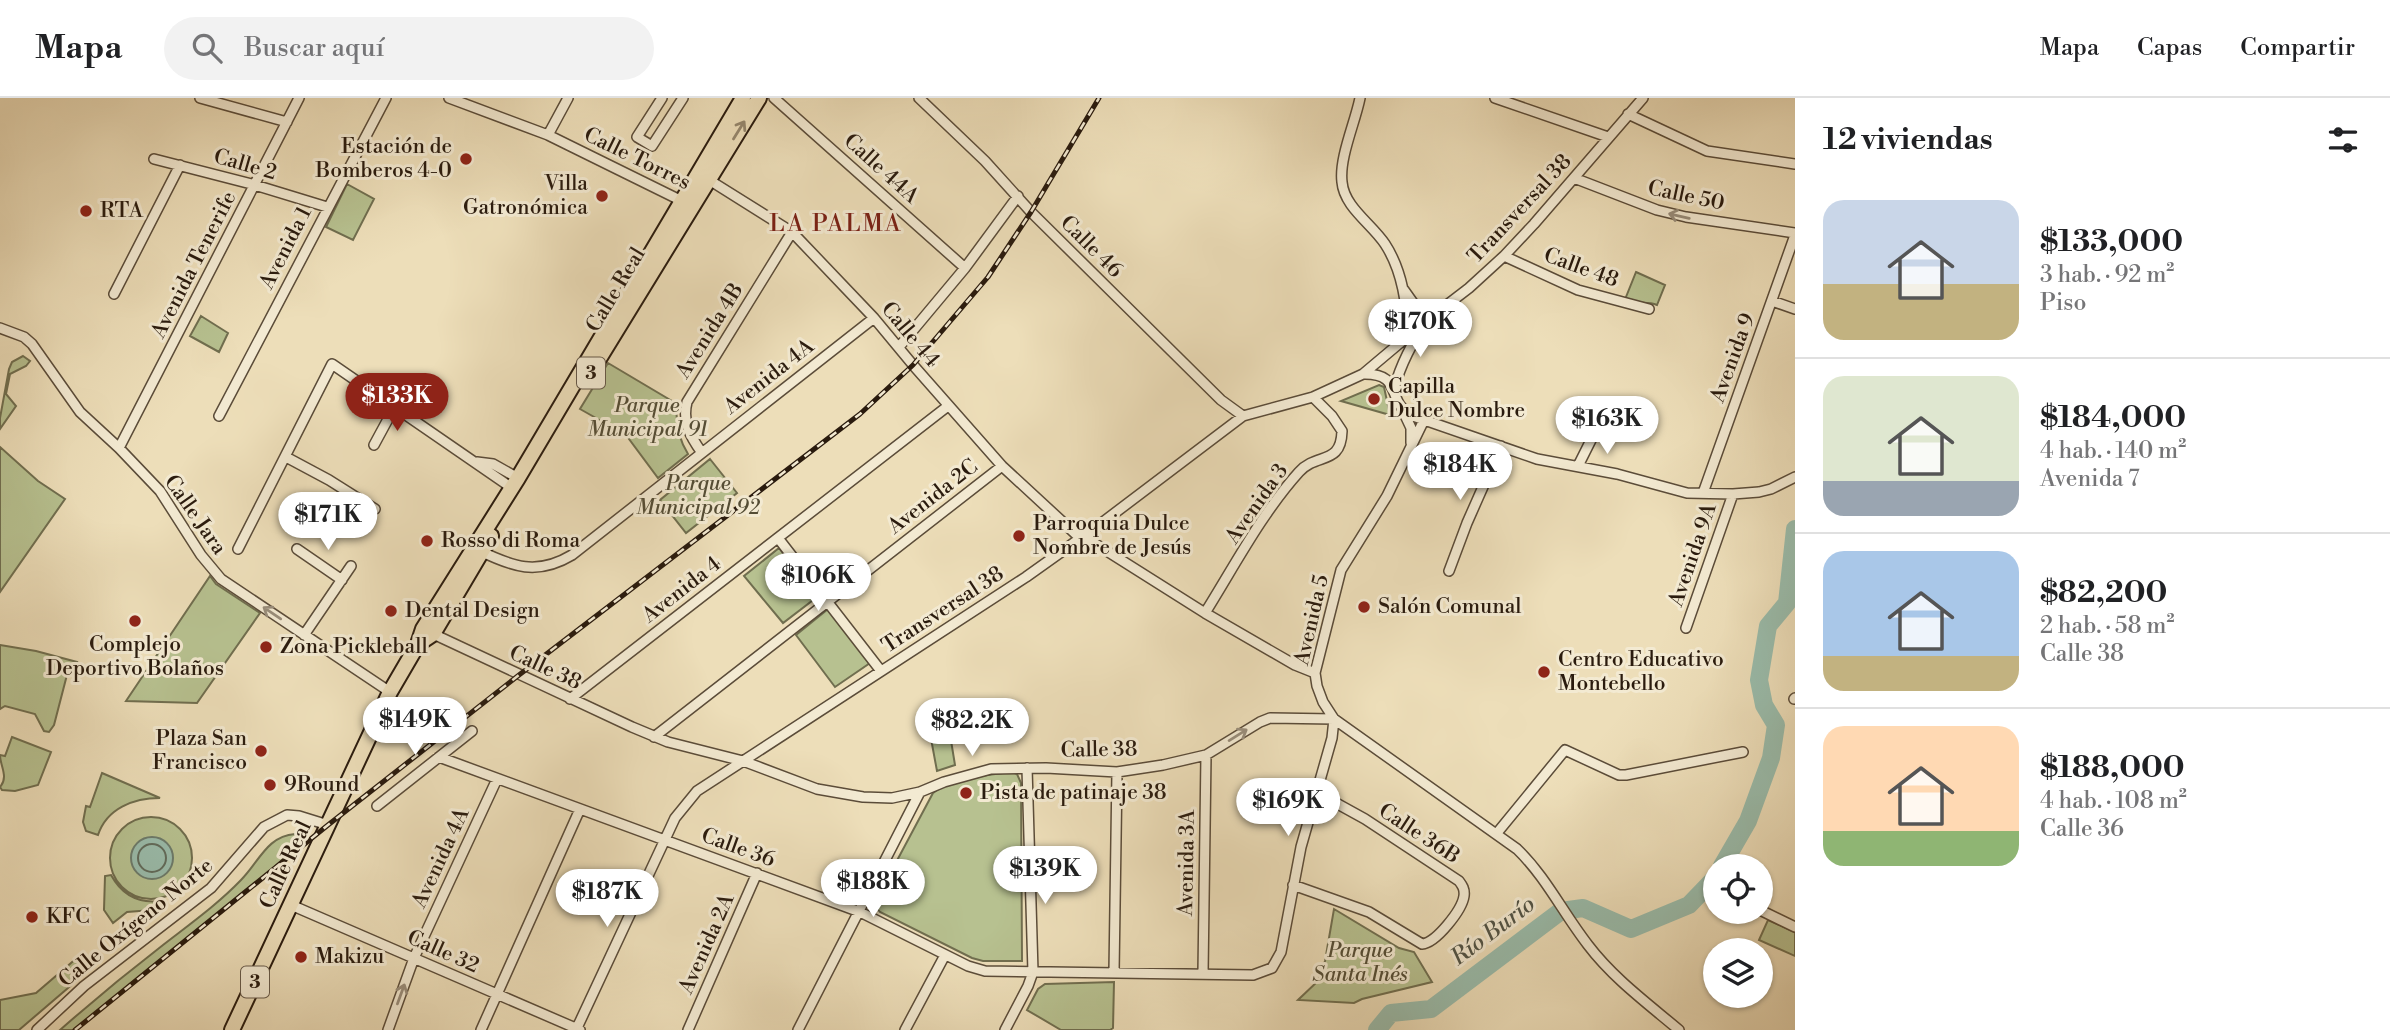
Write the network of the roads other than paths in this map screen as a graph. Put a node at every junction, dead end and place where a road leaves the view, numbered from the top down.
1 (200, 98) edge
2 (299, 98) edge
3 (386, 98) edge
4 (449, 98) edge
5 (662, 98) edge
6 (683, 98) edge
7 (743, 98) edge
8 (759, 98) edge
9 (774, 98) edge
10 (919, 98) edge
11 (1360, 98) edge
12 (1495, 98) edge
13 (1643, 98) edge
14 (565, 99) edge
15 (1628, 114) junction
16 (287, 122) junction
17 (548, 135) junction
18 (1608, 137) junction
19 (153, 159) dead end
20 (1795, 164) edge
21 (180, 165) junction
22 (703, 176) junction
23 (1573, 178) junction
24 (255, 185) junction
25 (1017, 196) junction
26 (687, 203) junction
27 (327, 207) junction
28 (792, 232) junction
29 (1795, 234) edge
30 (1504, 256) junction
31 (965, 268) junction
32 (1402, 288) junction
33 (114, 294) dead end
34 (1772, 301) junction
35 (1649, 309) dead end
36 (1795, 309) edge
37 (874, 318) junction
38 (1426, 321) junction
39 (0, 328) edge
40 (1407, 337) junction
41 (899, 346) junction
42 (1363, 374) junction
43 (1394, 389) junction
44 (1313, 397) junction
45 (948, 406) junction
46 (394, 408) junction
47 (1404, 411) junction
48 (219, 416) dead end
49 (1243, 416) junction
50 (1604, 416) dead end
51 (1424, 420) junction
52 (374, 445) dead end
53 (1501, 446) junction
54 (119, 449) junction
55 (1410, 452) junction
56 (702, 453) junction
57 (286, 457) junction
58 (1002, 466) junction
59 (1578, 466) junction
60 (1795, 477) edge
61 (515, 483) junction
62 (1703, 493) junction
63 (1733, 494) junction
64 (375, 509) dead end
65 (1082, 537) junction
66 (778, 538) junction
67 (238, 549) dead end
68 (297, 549) dead end
69 (477, 550) junction
70 (351, 566) dead end
71 (1450, 571) dead end
72 (342, 580) junction
73 (828, 602) junction
74 (1205, 612) junction
75 (1686, 628) dead end
76 (428, 631) junction
77 (304, 635) junction
78 (881, 671) junction
79 (1315, 673) junction
80 (390, 692) junction
81 (570, 699) junction
82 (1334, 719) junction
83 (472, 731) dead end
84 (654, 737) junction
85 (1744, 752) dead end
86 (1206, 755) junction
87 (439, 757) junction
88 (743, 761) junction
89 (1027, 768) junction
90 (1116, 772) junction
91 (497, 779) junction
92 (920, 792) junction
93 (1317, 792) junction
94 (377, 806) dead end
95 (580, 809) junction
96 (328, 825) junction
97 (1497, 833) junction
98 (665, 840) junction
99 (757, 873) junction
100 (1293, 885) junction
101 (291, 905) junction
102 (860, 912) junction
103 (1773, 916) edge
104 (1795, 927) edge
105 (945, 955) junction
106 (414, 958) junction
107 (1032, 972) junction
108 (1114, 972) junction
109 (1203, 973) junction
110 (496, 994) junction
111 (37, 1030) edge
112 (232, 1030) edge
113 (388, 1030) edge
114 (481, 1030) edge
115 (578, 1030) edge
116 (688, 1030) edge
117 (798, 1030) edge
118 (905, 1030) edge
119 (1004, 1030) edge
120 (1679, 1030) edge

1 - 16 street
2 - 16 street, Avenida Tenerife
3 - 27 street, Avenida 1
4 - 17 street, Calle Torres
5 - 6 street
7 - 22 main road, Calle Real / 3
22 -> 8 main road, Calle Real / 3
9 - 31 street, Calle 44A
10 - 25 street, Calle 46
11 - 32 street
12 - 18 street
13 - 15 street, Transversal 38
14 - 17 street
15 - 18 street, Transversal 38
15 - 20 street
16 - 24 street, Avenida Tenerife
17 - 26 street, Calle Torres
18 - 23 street, Transversal 38
19 - 21 street, Calle 2
21 - 24 street, Calle 2
21 - 33 street
22 - 26 main road, Calle Real / 3
22 - 28 street, Calle 44
29 -> 23 street, Calle 50
23 - 30 street, Transversal 38
24 - 27 street, Calle 2
24 - 54 street, Avenida Tenerife
25 - 31 street
25 - 49 street, Calle 46
26 - 61 main road, Calle Real / 3
26 - 69 main road, Calle Real / 3
27 - 48 street, Avenida 1
28 - 37 street, Calle 44
28 - 56 street, Avenida 4B
29 - 34 street, Avenida 9
30 - 35 street, Calle 48
30 - 38 street, Transversal 38
31 - 41 street
32 - 38 street
32 - 40 street
34 - 36 street
34 - 62 street, Avenida 9
37 - 41 street, Calle 44
37 - 56 street, Avenida 4A
38 - 40 street, Transversal 38
38 - 43 street
39 - 54 street, Calle Jara
40 - 42 street, Transversal 38
41 - 45 street, Calle 44
42 - 43 street
42 - 44 street, Transversal 38
43 - 47 street
44 - 49 street, Transversal 38
44 - 74 street, Avenida 3
45 - 58 street, Calle 44
45 - 66 street, Avenida 4
46 - 52 street
46 - 57 street
46 - 61 street
47 - 51 street
47 - 55 street
49 - 65 street, Transversal 38
50 - 59 street
51 - 53 street
51 - 55 street, Avenida 5
53 - 59 street
53 - 71 street
77 -> 54 street, Calle Jara
55 - 79 street, Avenida 5
56 - 69 street, Avenida 4A
57 - 64 street
57 - 67 street
58 - 65 street, Calle 44
58 - 73 street, Avenida 2C
59 - 62 street
60 - 63 street
61 - 69 main road, Calle Real / 3
62 - 63 street
63 - 75 street, Avenida 9A
65 - 74 street, Calle 44
65 - 78 street, Transversal 38
66 - 73 street
66 - 81 street, Avenida 4
68 - 72 street
69 - 76 main road, Calle Real / 3
70 - 72 street
72 - 77 street
73 - 78 street
73 - 84 street, Avenida 2C
74 - 79 street, Calle 44
76 - 80 main road, Calle Real / 3
76 - 81 street, Calle 38
77 - 80 street, Calle Jara
78 - 88 street, Transversal 38
79 - 82 street, Avenida 5
80 - 96 main road, Calle Real / 3
81 - 84 street, Calle 38
86 -> 82 street, Calle 38
82 - 93 street
82 - 97 street
83 - 87 street
84 - 88 street, Calle 38
85 - 97 street
86 - 90 street, Calle 38
86 - 109 street, Avenida 3A
87 - 91 street, Calle 36
87 - 94 street
88 - 92 street, Calle 38
88 - 98 street, Transversal 38
89 - 90 street, Calle 38
89 - 92 street, Calle 38
89 - 107 street
90 - 108 street
91 - 95 street, Calle 36
91 - 106 street, Avenida 4A
92 - 102 street
93 - 100 street
93 - 100 street, Calle 36B
95 - 98 street, Calle 36
95 - 110 street
96 - 101 main road, Calle Real / 3
96 - 111 street, Calle Oxígeno Norte
97 - 120 street
98 - 99 street, Calle 36
98 - 115 street, Transversal 38
99 - 102 street, Calle 36
99 - 116 street, Avenida 2A
100 - 109 street, Calle 36
101 - 106 street, Calle 32
101 - 112 main road, Calle Real / 3
102 - 105 street, Calle 36
102 - 117 street
103 - 104 street
105 - 107 street, Calle 36
105 - 118 street
106 - 110 street, Calle 32
113 -> 106 street, Avenida 4A
107 - 108 street, Calle 36
107 - 119 street
108 - 109 street, Calle 36
110 - 114 street
110 - 115 street, Calle 32

